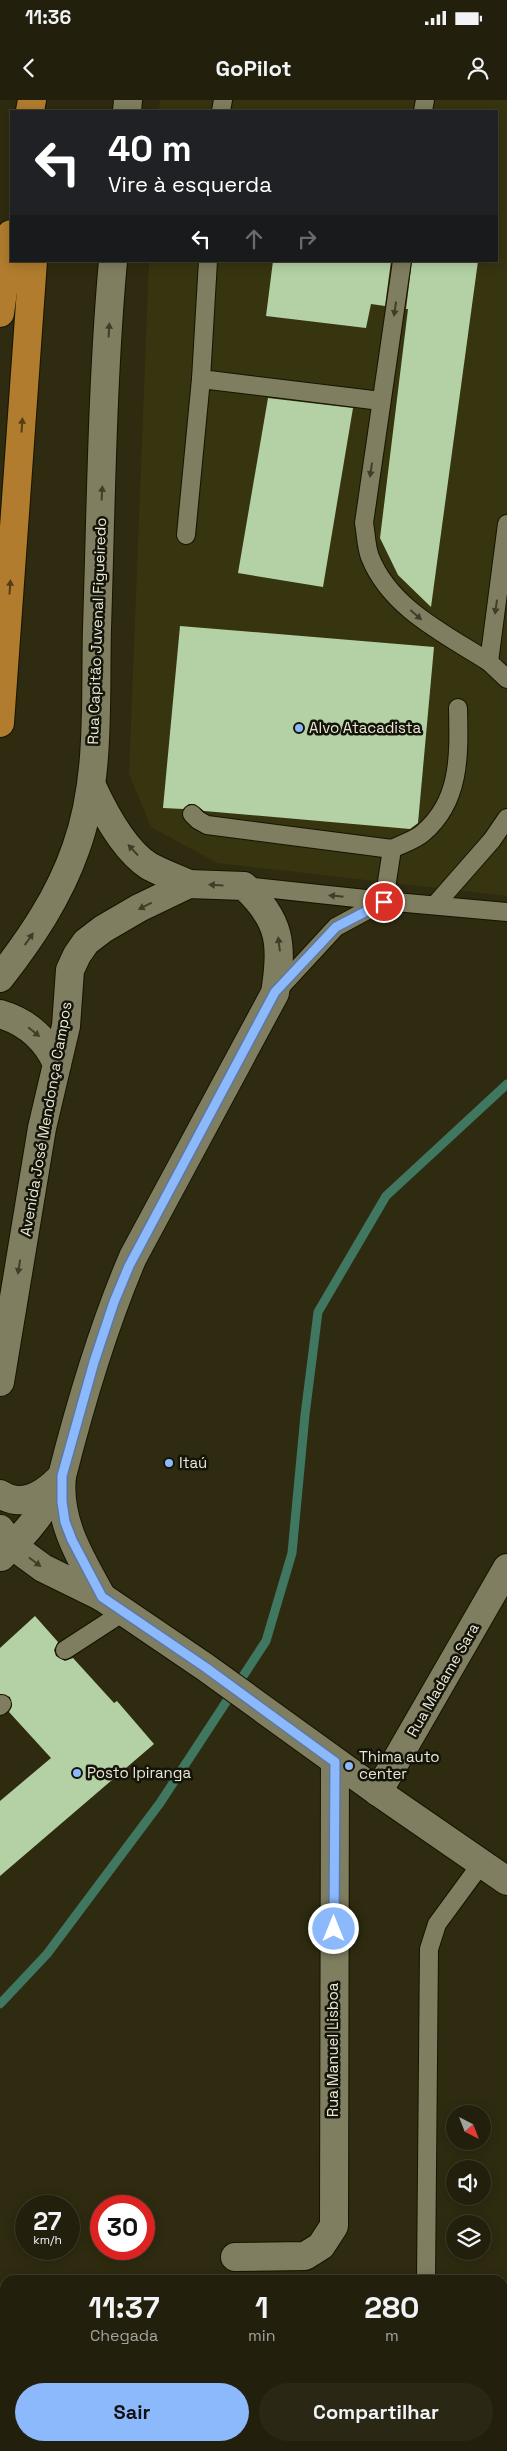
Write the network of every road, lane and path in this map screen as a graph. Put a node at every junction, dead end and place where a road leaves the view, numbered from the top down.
1 (10, 241) edge
2 (34, 262) edge
3 (113, 262) edge
4 (208, 262) edge
5 (402, 262) edge
6 (0, 313) edge
7 (201, 379) junction
8 (381, 400) junction
9 (507, 524) edge
10 (186, 535) dead end
11 (489, 662) junction
12 (507, 678) edge
13 (458, 708) dead end
14 (0, 723) edge
15 (92, 786) junction
16 (192, 814) dead end
17 (507, 818) edge
18 (392, 849) junction
19 (189, 884) junction
20 (244, 886) junction
21 (384, 902) junction
22 (435, 905) junction
23 (507, 912) edge
24 (0, 978) edge
25 (275, 992) junction
26 (0, 1014) edge
27 (57, 1064) junction
28 (0, 1382) edge
29 (62, 1476) junction
30 (0, 1494) edge
31 (4, 1544) edge
32 (507, 1568) edge
33 (112, 1605) junction
34 (65, 1650) dead end
35 (335, 1762) junction
36 (378, 1792) junction
37 (481, 1864) junction
38 (507, 1881) edge
39 (235, 2257) dead end
40 (426, 2275) edge

1 - 6 highway
14 -> 2 highway
15 -> 3 main road, Rua Capitão Juvenal Figueiredo
4 - 7 lane
5 -> 8 lane
7 - 8 lane
7 - 10 lane
8 -> 11 lane
9 -> 11 lane
11 - 12 lane
13 - 18 lane
19 -> 15 main road
24 -> 15 main road, Rua Capitão Juvenal Figueiredo
16 - 18 lane
17 - 22 lane
18 - 21 lane
20 -> 19 main road, Avenida José Mendonça Campos
19 -> 27 main road, Avenida José Mendonça Campos
21 -> 20 lane
25 -> 20 main road
21 - 22 lane
21 - 25 lane
22 - 23 lane
25 - 29 main road
26 -> 27 main road
27 -> 28 main road, Avenida José Mendonça Campos
29 - 30 main road
29 - 31 main road
29 - 33 main road
31 -> 33 main road
32 - 36 main road, Rua Madame Sara
33 - 34 lane
33 - 35 main road
35 - 36 main road
35 - 39 main road, Rua Manuel Lisboa
36 - 37 main road
37 - 38 main road
37 - 40 lane

